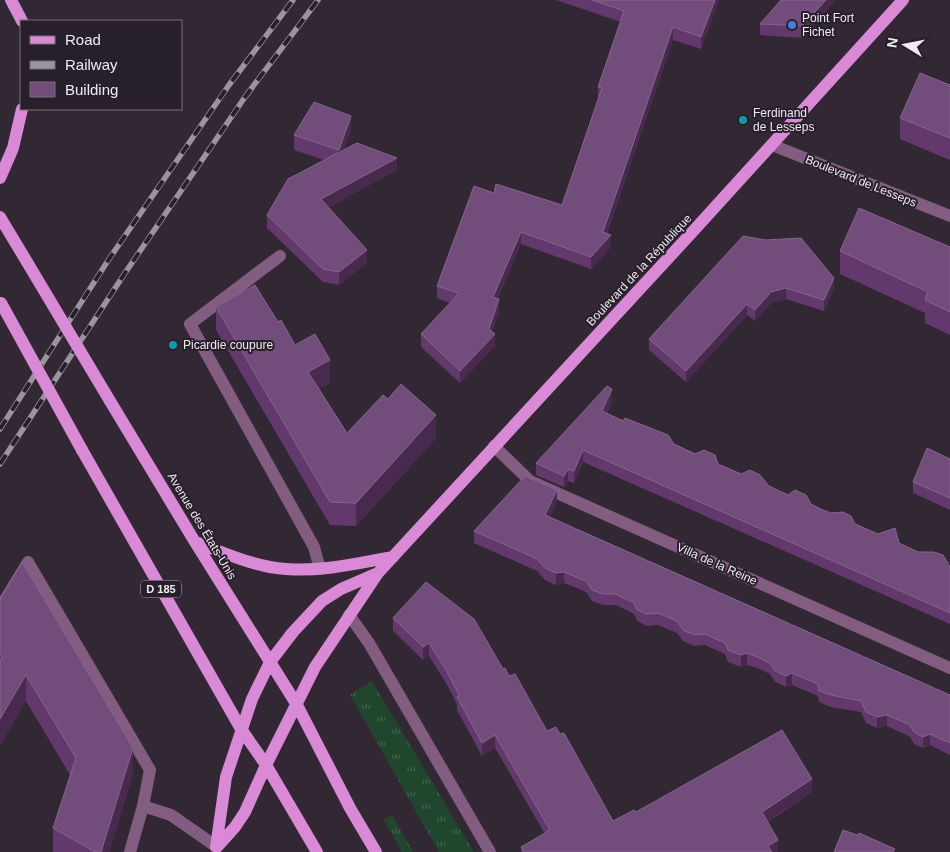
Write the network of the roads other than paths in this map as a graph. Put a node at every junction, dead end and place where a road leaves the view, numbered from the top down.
1 (11, 0) edge
2 (903, 0) edge
3 (21, 20) edge
4 (22, 110) edge
5 (772, 146) junction
6 (0, 178) edge
7 (950, 216) edge
8 (0, 217) edge
9 (280, 256) dead end
10 (0, 303) edge
11 (494, 446) junction
12 (194, 542) junction
13 (393, 557) junction
14 (320, 569) junction
15 (378, 573) junction
16 (0, 608) edge
17 (349, 614) junction
18 (270, 662) junction
19 (950, 668) edge
20 (297, 705) junction
21 (241, 729) junction
22 (266, 765) junction
23 (144, 806) junction
24 (216, 849) edge
25 (130, 852) edge
26 (317, 852) edge
27 (376, 852) edge
28 (490, 852) edge

1 - 3 main road
2 - 5 main road, Boulevard de la République
4 - 6 main road
5 - 7 street, Boulevard de Lesseps
5 - 11 main road, Boulevard de la République
8 - 12 main road, Avenue des États-Unis, bridge
9 - 14 street
10 - 21 main road, D 185, bridge
11 - 13 main road, Boulevard de la République
11 - 19 street, Villa de la Reine
12 - 14 main road
12 - 18 main road, Avenue des États-Unis
13 - 14 main road
13 - 15 main road, Boulevard de la République
15 - 17 main road, Boulevard de la République
15 - 18 main road, Boulevard de la République
16 - 23 street
17 - 20 main road, Boulevard de la République
17 - 28 street
18 - 20 main road, Avenue des États-Unis
18 - 21 main road, Boulevard de la République
20 - 22 main road, Boulevard de la République
20 - 27 main road, Avenue des États-Unis
21 - 22 main road, D 185
21 - 24 main road, Boulevard de la République
22 - 24 main road, Boulevard de la République
22 - 26 main road, D 185
23 - 24 street
23 - 25 street

